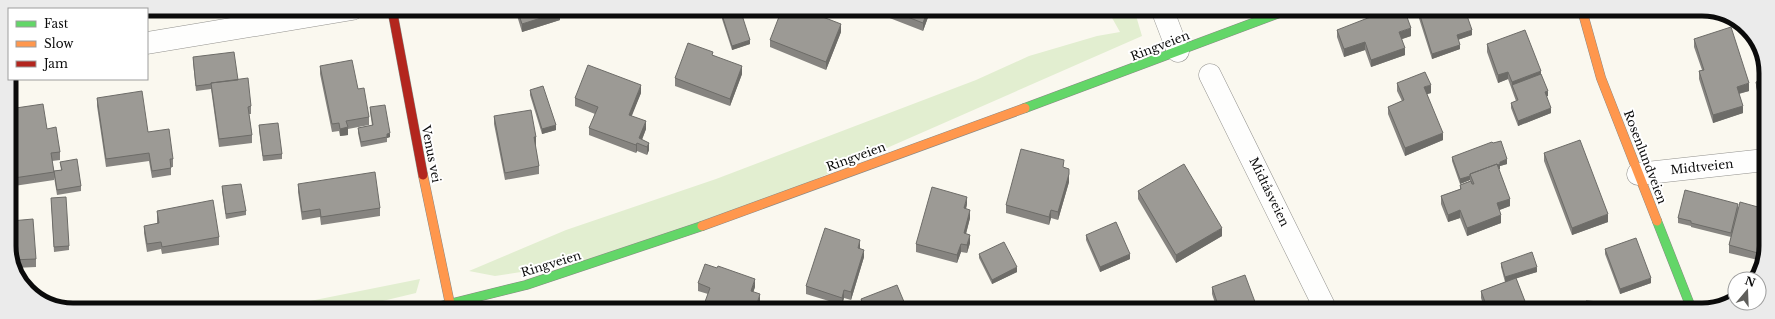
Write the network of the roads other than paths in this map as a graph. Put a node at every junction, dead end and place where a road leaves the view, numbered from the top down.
1 (310, 16) edge
2 (393, 16) edge
3 (1165, 16) edge
4 (1271, 16) edge
5 (1584, 16) edge
6 (148, 43) edge
7 (1178, 51) junction
8 (1210, 75) dead end
9 (1759, 161) edge
10 (1638, 174) junction
11 (450, 303) edge
12 (454, 303) edge
13 (1323, 303) edge
14 (1689, 303) edge

1 - 6 street
2 - 11 main road, Venus vei
3 - 7 street
4 - 7 main road, Ringveien
5 - 10 main road, Rosenlundveien
7 - 12 main road, Ringveien
8 - 13 street, Midtåsveien
9 - 10 street, Midtveien
10 - 14 main road, Rosenlundveien

